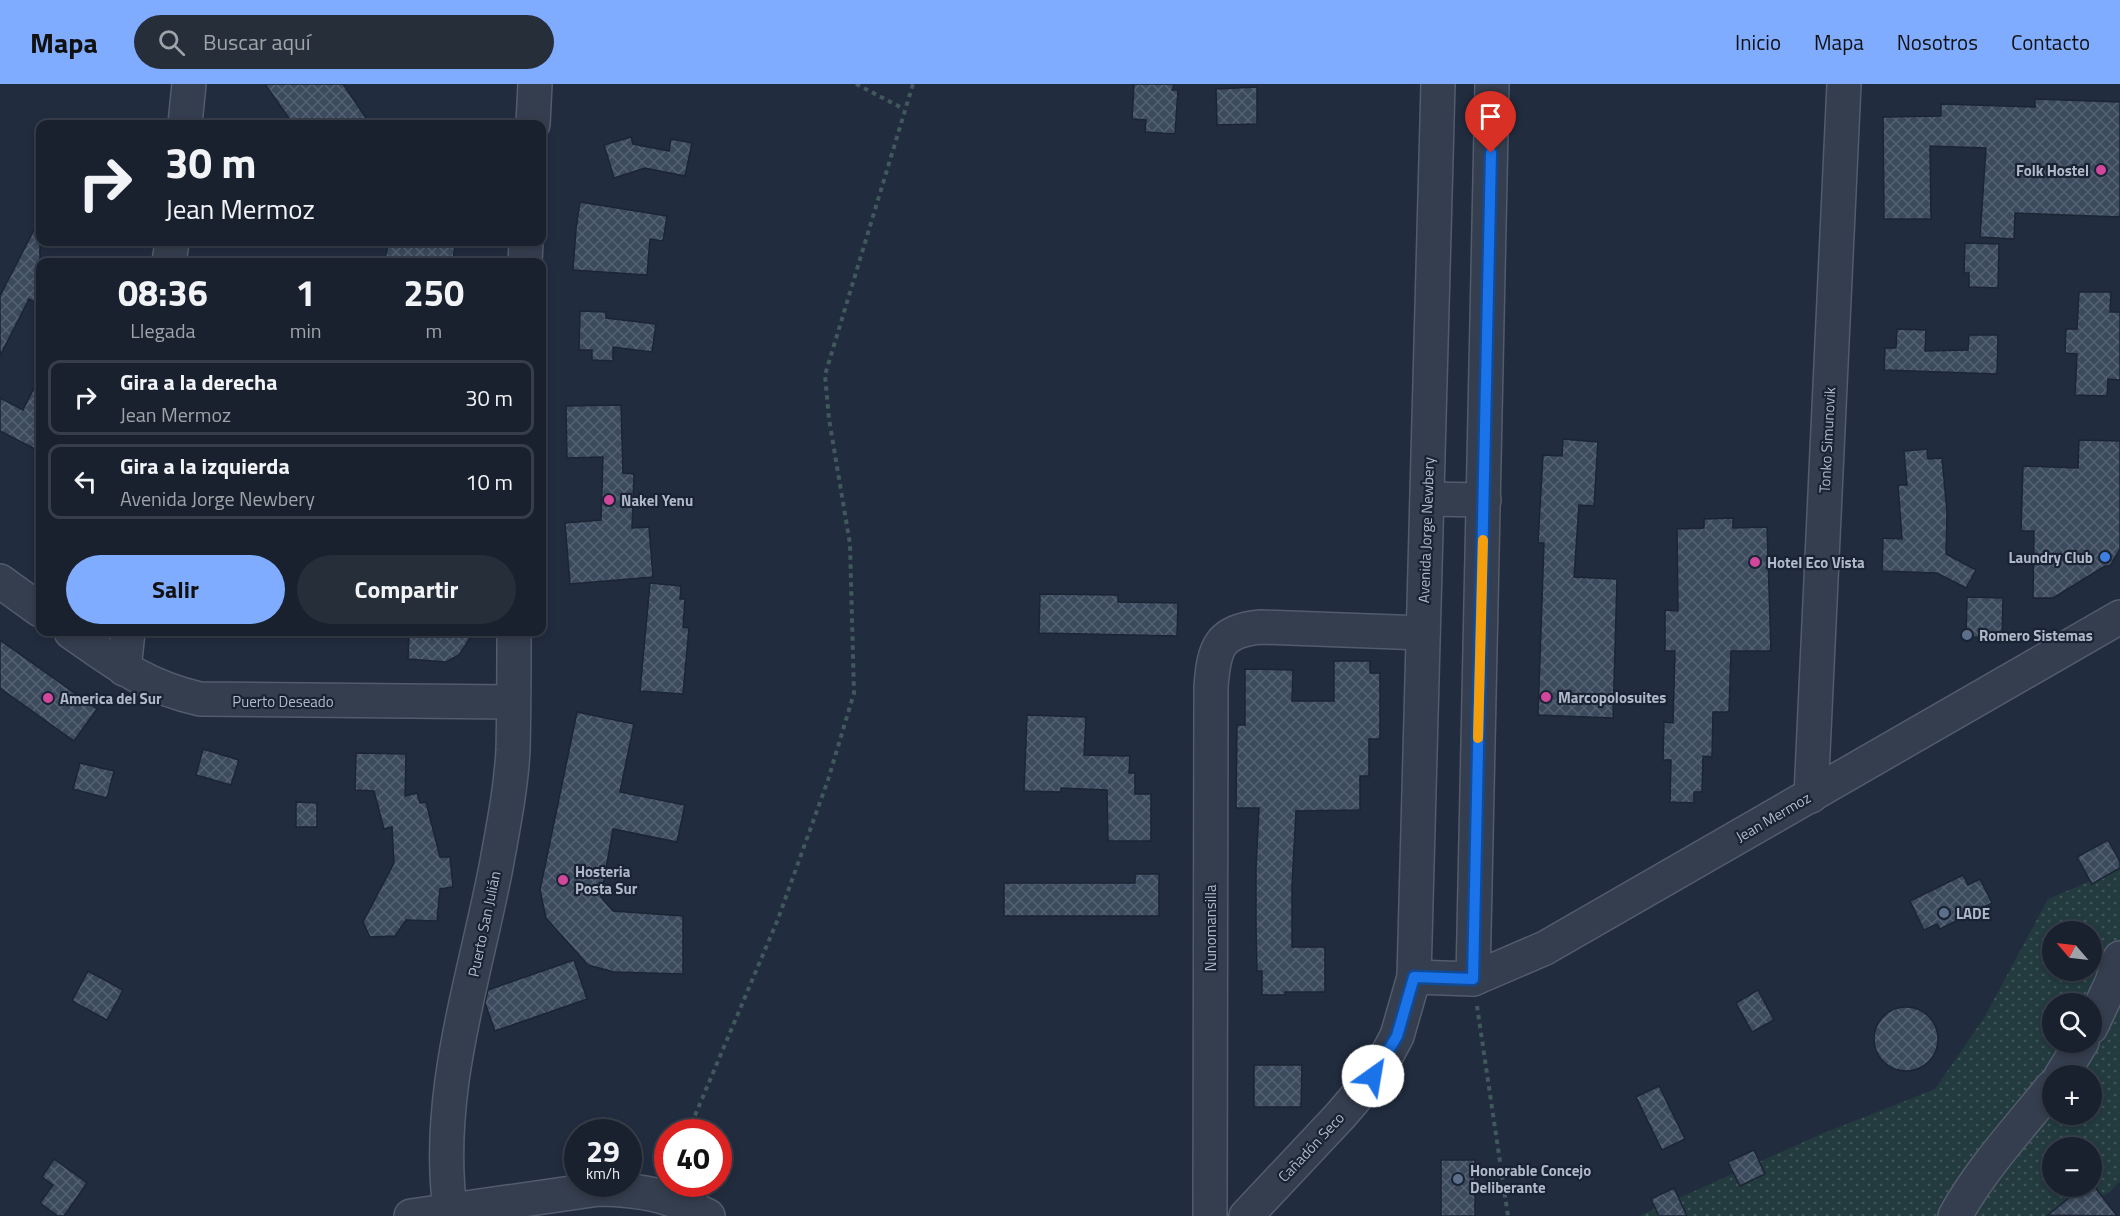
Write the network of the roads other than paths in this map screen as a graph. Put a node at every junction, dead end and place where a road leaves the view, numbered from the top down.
1 (189, 84) edge
2 (535, 84) edge
3 (1438, 84) edge
4 (1492, 84) edge
5 (1844, 84) edge
6 (185, 120) edge
7 (533, 120) edge
8 (1427, 499) junction
9 (1484, 500) junction
10 (0, 581) edge
11 (36, 607) edge
12 (2120, 618) edge
13 (1423, 633) junction
14 (77, 636) edge
15 (128, 636) edge
16 (514, 636) edge
17 (124, 669) junction
18 (513, 702) junction
19 (1810, 796) junction
20 (2120, 958) edge
21 (1414, 977) junction
22 (1473, 979) junction
23 (2102, 1004) edge
24 (2042, 1099) edge
25 (450, 1214) edge
26 (411, 1216) edge
27 (708, 1216) edge
28 (1210, 1216) edge
29 (1246, 1216) edge
30 (1955, 1216) edge

1 - 6 street
2 - 7 street
3 - 8 street, Avenida Jorge Newbery
4 - 9 street
5 - 19 street, Tonko Simunovik
8 - 9 street
8 - 13 street, Avenida Jorge Newbery
9 - 22 street
10 - 11 street
12 - 19 street, Jean Mermoz
13 - 21 street, Avenida Jorge Newbery
13 - 28 street, Nunomansilla
14 - 17 street, Puerto Deseado
15 - 17 street
16 - 18 street, Puerto San Julián
17 - 18 street, Puerto Deseado
18 - 25 street, Puerto San Julián
19 - 22 street, Jean Mermoz
20 - 23 street
21 - 22 street, Jean Mermoz
21 - 29 street, Cañadón Seco
24 - 30 street
25 - 26 street
25 - 27 street

